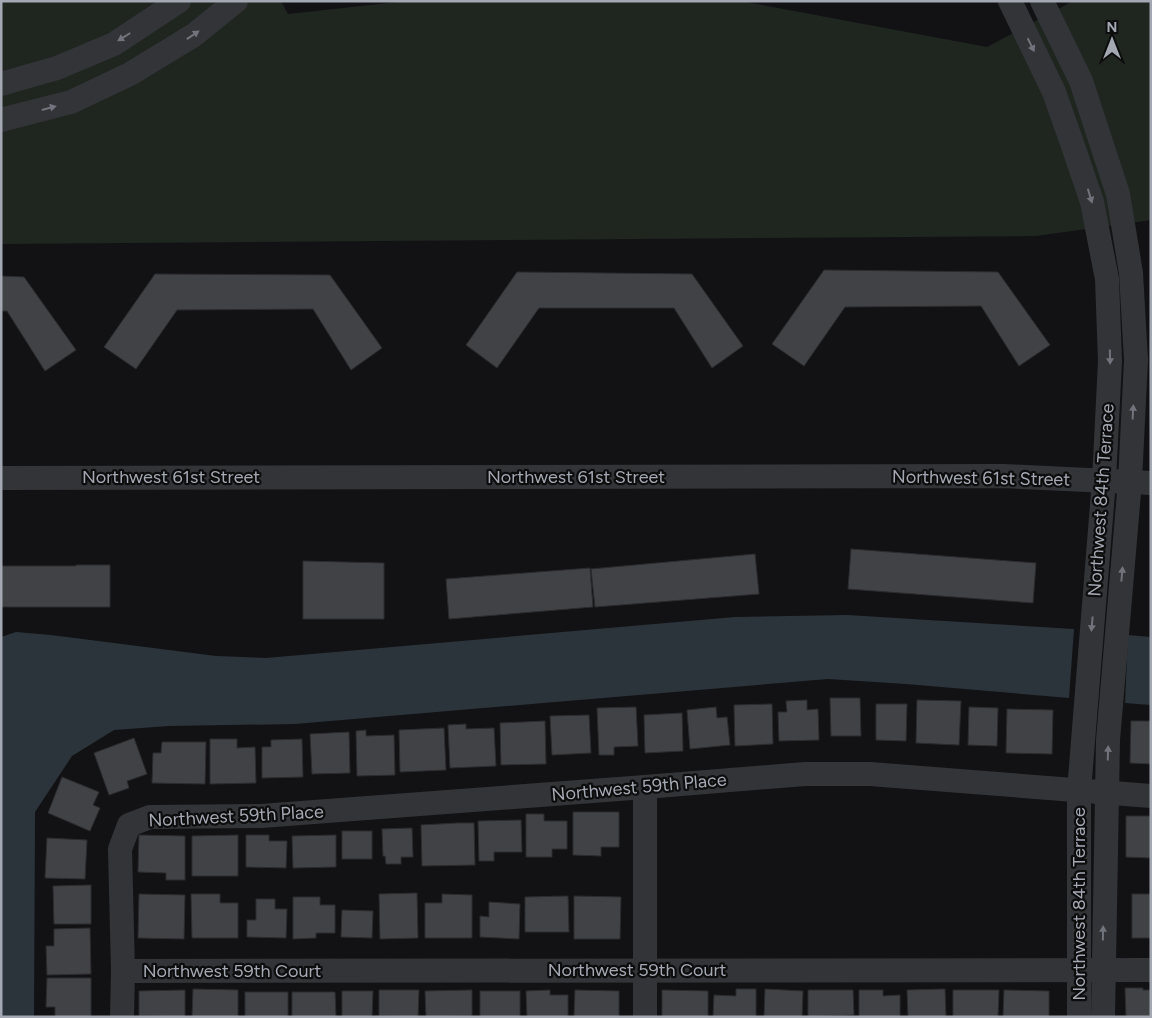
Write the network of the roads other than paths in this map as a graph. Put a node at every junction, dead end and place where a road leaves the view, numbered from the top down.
1 (179, 1) edge
2 (236, 1) edge
3 (1010, 1) edge
4 (1042, 1) edge
5 (1, 84) edge
6 (1, 120) edge
7 (1, 478) edge
8 (1104, 480) junction
9 (1140, 482) edge
10 (645, 787) junction
11 (1079, 791) junction
12 (1107, 793) junction
13 (1151, 796) edge
14 (645, 970) junction
15 (1091, 970) junction
16 (1151, 970) edge
17 (123, 971) junction
18 (122, 1017) edge
19 (645, 1017) edge
20 (1079, 1017) edge
21 (1102, 1017) edge

1 -> 5 street
6 -> 2 street
3 -> 8 street, Northwest 84th Terrace
9 -> 4 street, Northwest 84th Terrace
7 - 8 street, Northwest 61st Street
8 - 9 street, Northwest 61st Street
8 -> 11 street, Northwest 84th Terrace
12 -> 9 street, Northwest 84th Terrace
10 - 11 street, Northwest 59th Place
10 - 14 street
10 - 17 street, Northwest 59th Place
11 - 12 street, Northwest 59th Place
11 - 15 street, Northwest 84th Terrace
12 - 13 street, Northwest 59th Place
15 -> 12 street, Northwest 84th Terrace
14 - 15 street, Northwest 59th Court
14 - 17 street, Northwest 59th Court
14 - 19 street
15 - 16 street, Northwest 59th Court
15 - 20 street, Northwest 84th Terrace
15 - 21 street, Northwest 84th Terrace
17 - 18 street

